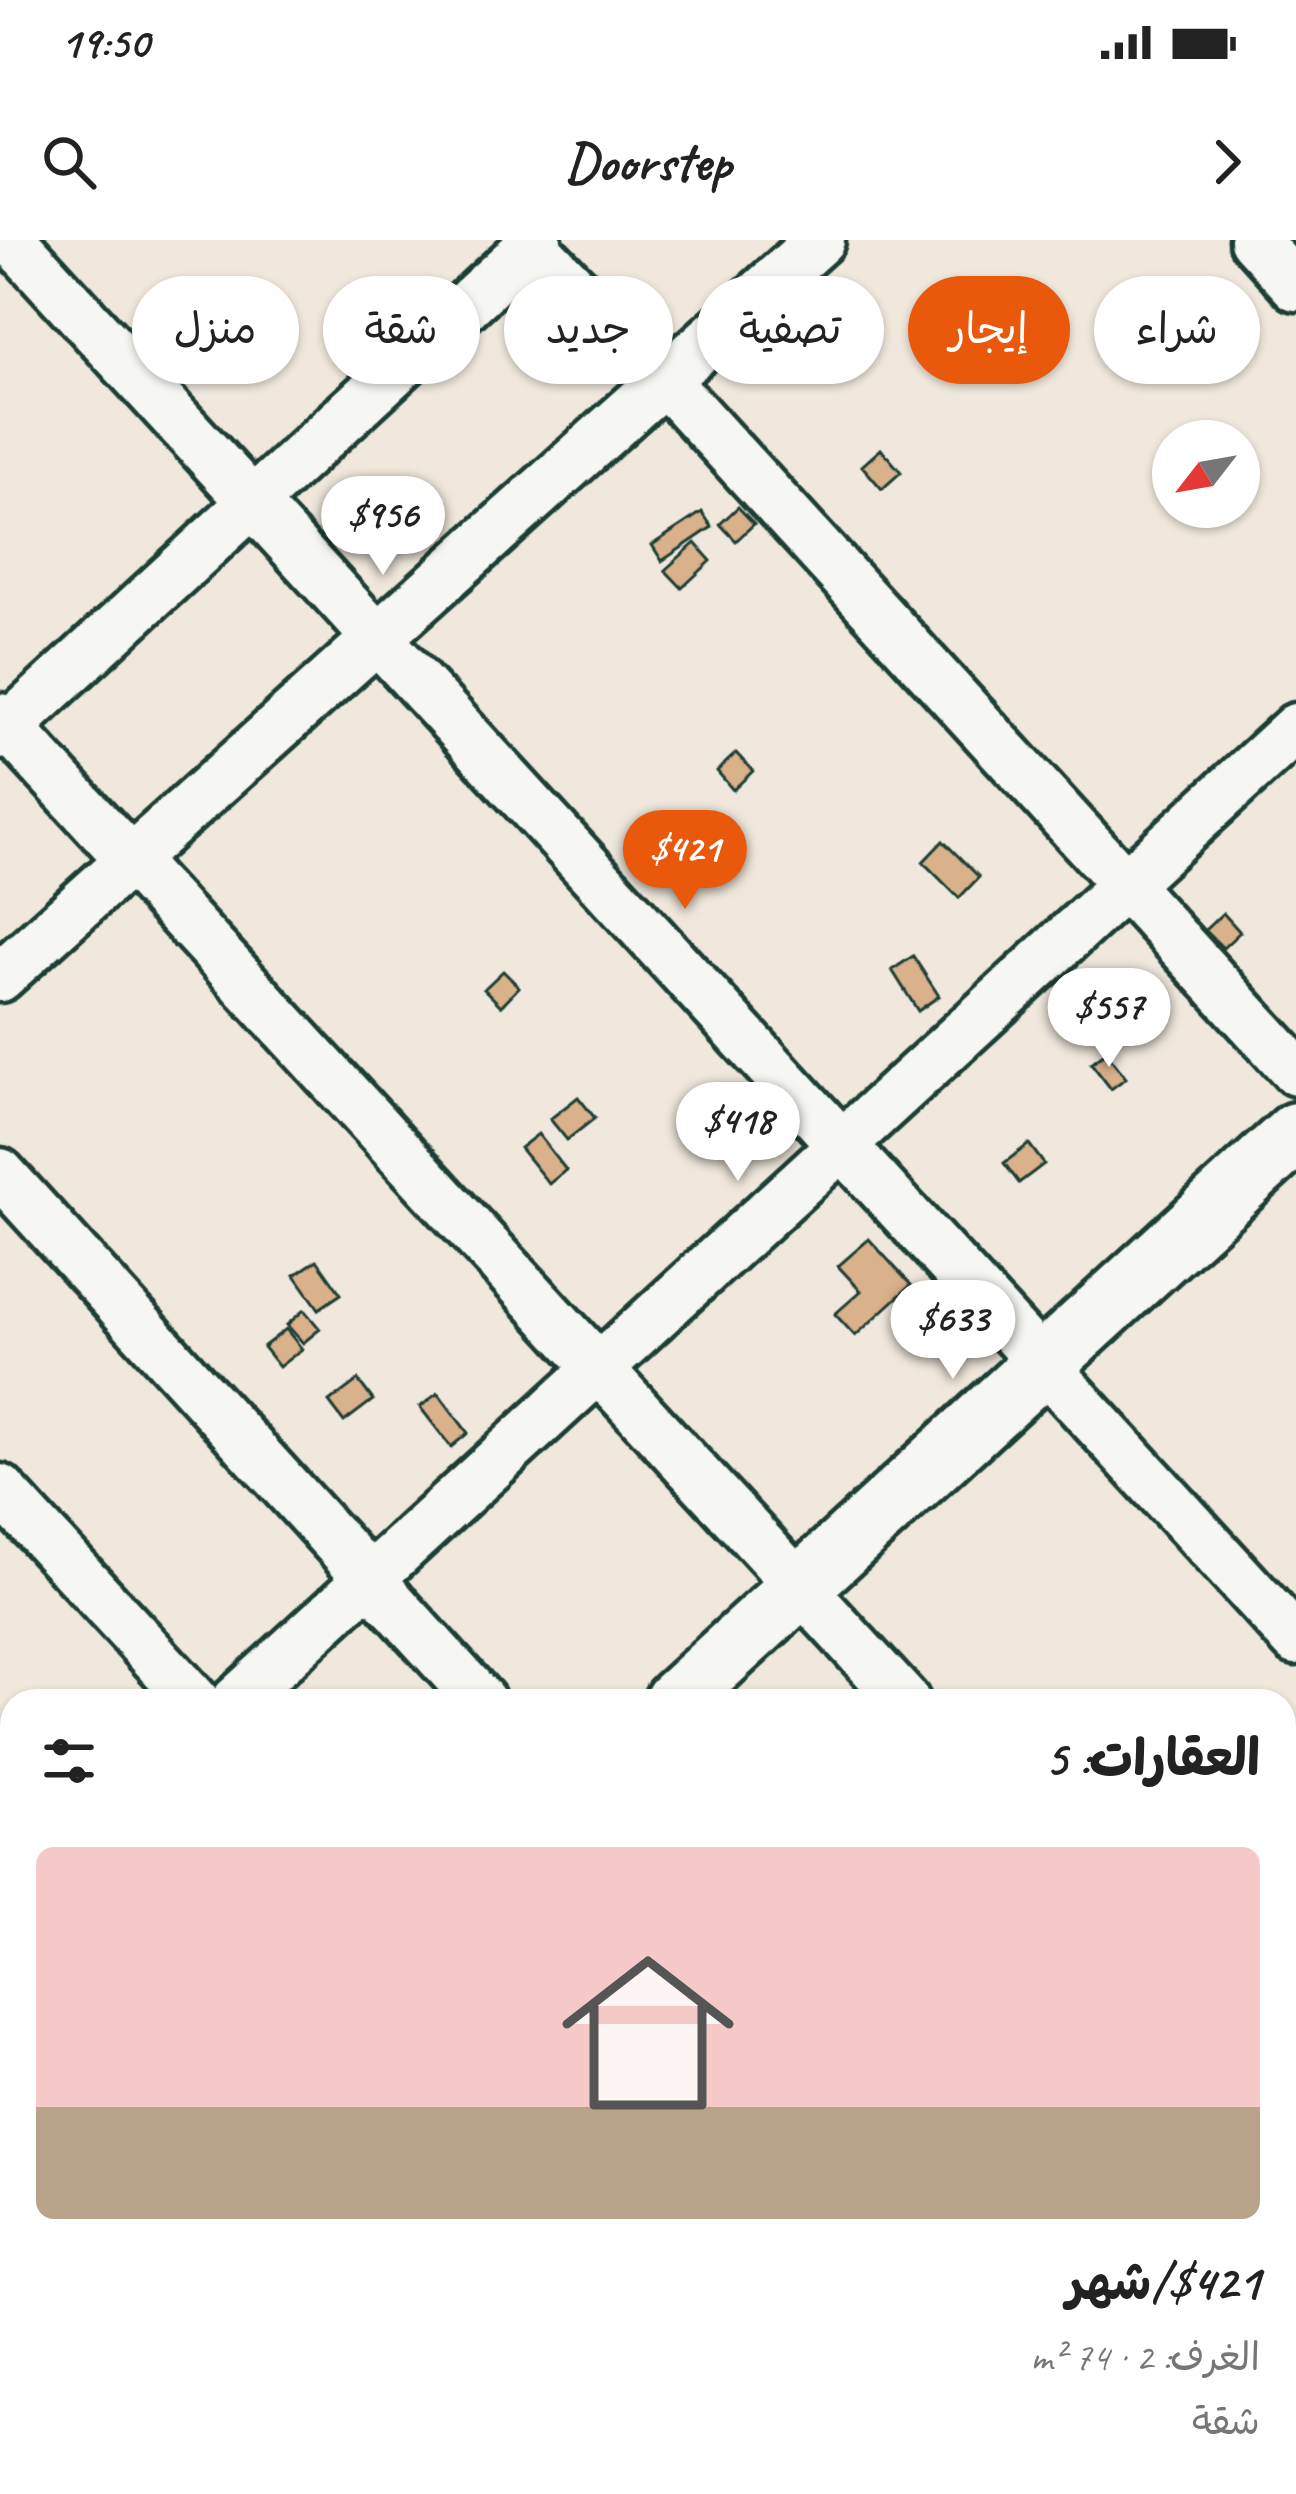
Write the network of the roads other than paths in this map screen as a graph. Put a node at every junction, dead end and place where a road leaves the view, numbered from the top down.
1 (13, 240) edge
2 (820, 240) edge
3 (1254, 240) edge
4 (532, 242) edge
5 (565, 276) edge
6 (1296, 286) edge
7 (673, 374) edge
8 (662, 384) edge
9 (668, 384) edge
10 (254, 502) junction
11 (379, 639) junction
12 (3, 727) edge
13 (1296, 728) edge
14 (131, 860) junction
15 (1124, 887) junction
16 (0, 977) edge
17 (1296, 1071) edge
18 (1296, 1133) edge
19 (842, 1145) junction
20 (0, 1173) edge
21 (1043, 1364) junction
22 (598, 1369) junction
23 (0, 1489) edge
24 (370, 1579) junction
25 (800, 1588) junction
26 (1296, 1640) edge
27 (184, 1689) edge
28 (249, 1689) edge
29 (470, 1689) edge
30 (689, 1689) edge
31 (893, 1689) edge

1 - 10 street
2 - 7 street
3 - 6 street
4 - 5 street
4 - 10 street
8 - 11 street
9 - 15 street
10 - 11 street
10 - 12 street
11 - 14 street
11 - 19 street
12 - 14 street
13 - 15 street
14 - 16 street
14 - 22 street
15 - 17 street
15 - 19 street
18 - 21 street
19 - 21 street
19 - 22 street
20 - 24 street
21 - 25 street
21 - 26 street
22 - 24 street
22 - 25 street
23 - 27 street
24 - 28 street
24 - 29 street
25 - 30 street
25 - 31 street

